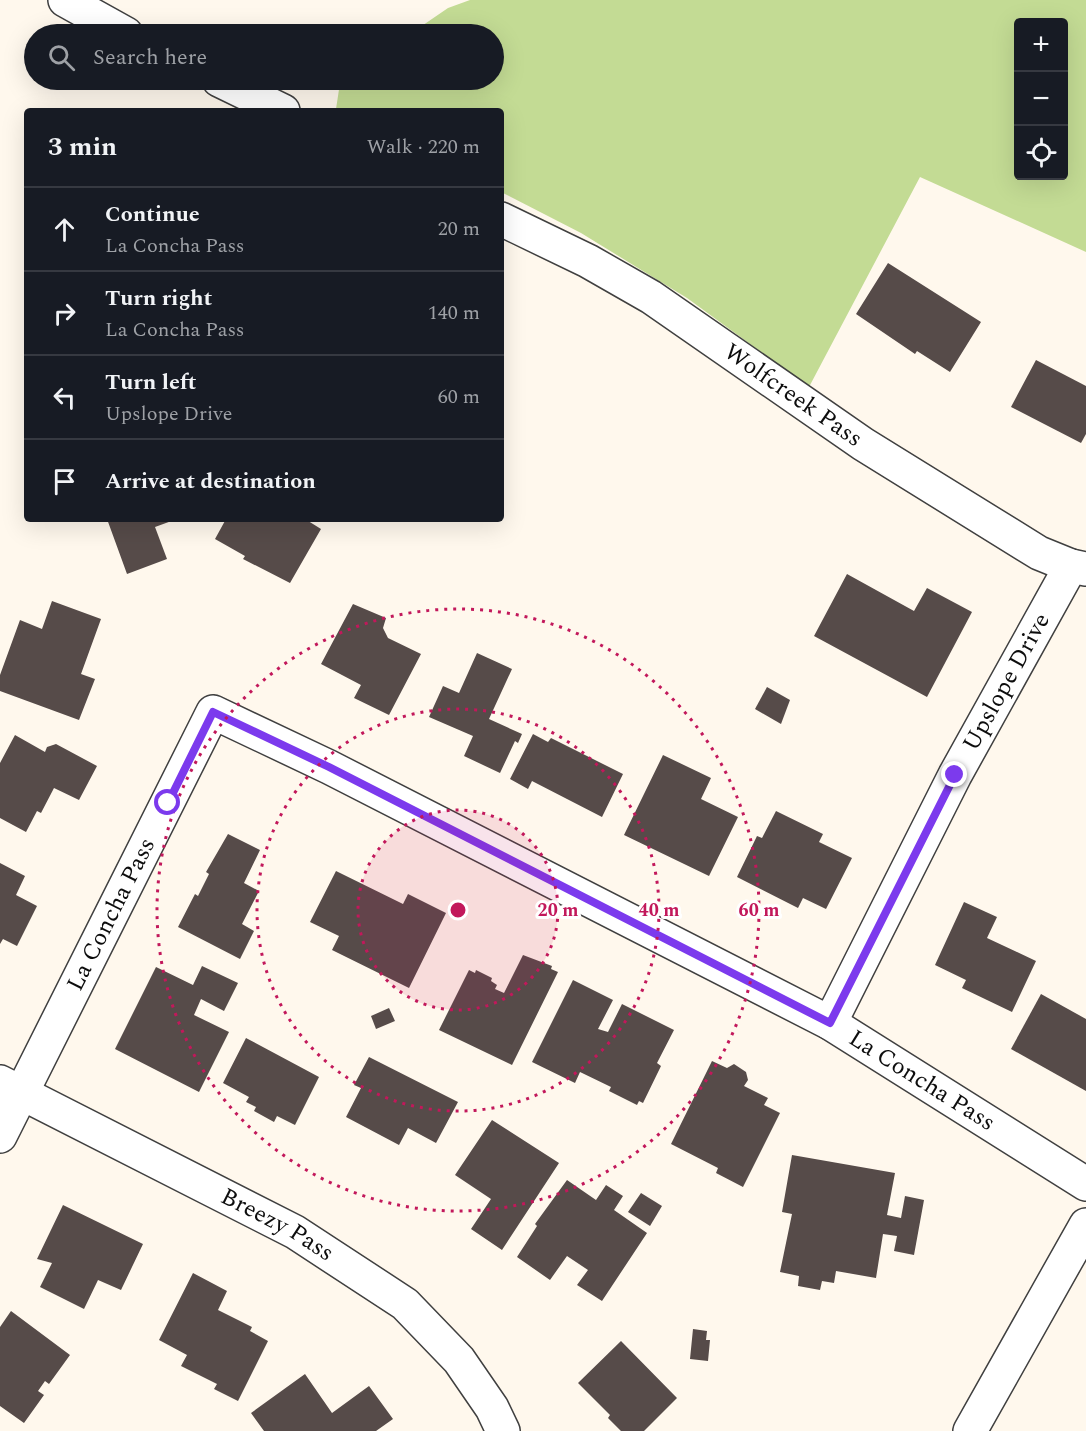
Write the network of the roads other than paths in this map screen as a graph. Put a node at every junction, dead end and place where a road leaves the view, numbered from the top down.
1 (65, 0) edge
2 (108, 24) edge
3 (240, 90) edge
4 (277, 108) edge
5 (504, 220) edge
6 (1078, 567) edge
7 (830, 1023) junction
8 (12, 1087) edge
9 (0, 1136) edge
10 (1086, 1184) edge
11 (1086, 1225) edge
12 (503, 1431) edge
13 (970, 1431) edge

1 - 2 street
3 - 4 street
5 - 6 street, Wolfcreek Pass
6 - 7 street, Upslope Drive
7 - 8 street, La Concha Pass
7 - 10 street, La Concha Pass
8 - 9 street, La Concha Pass
8 - 12 street, Breezy Pass
11 - 13 street

